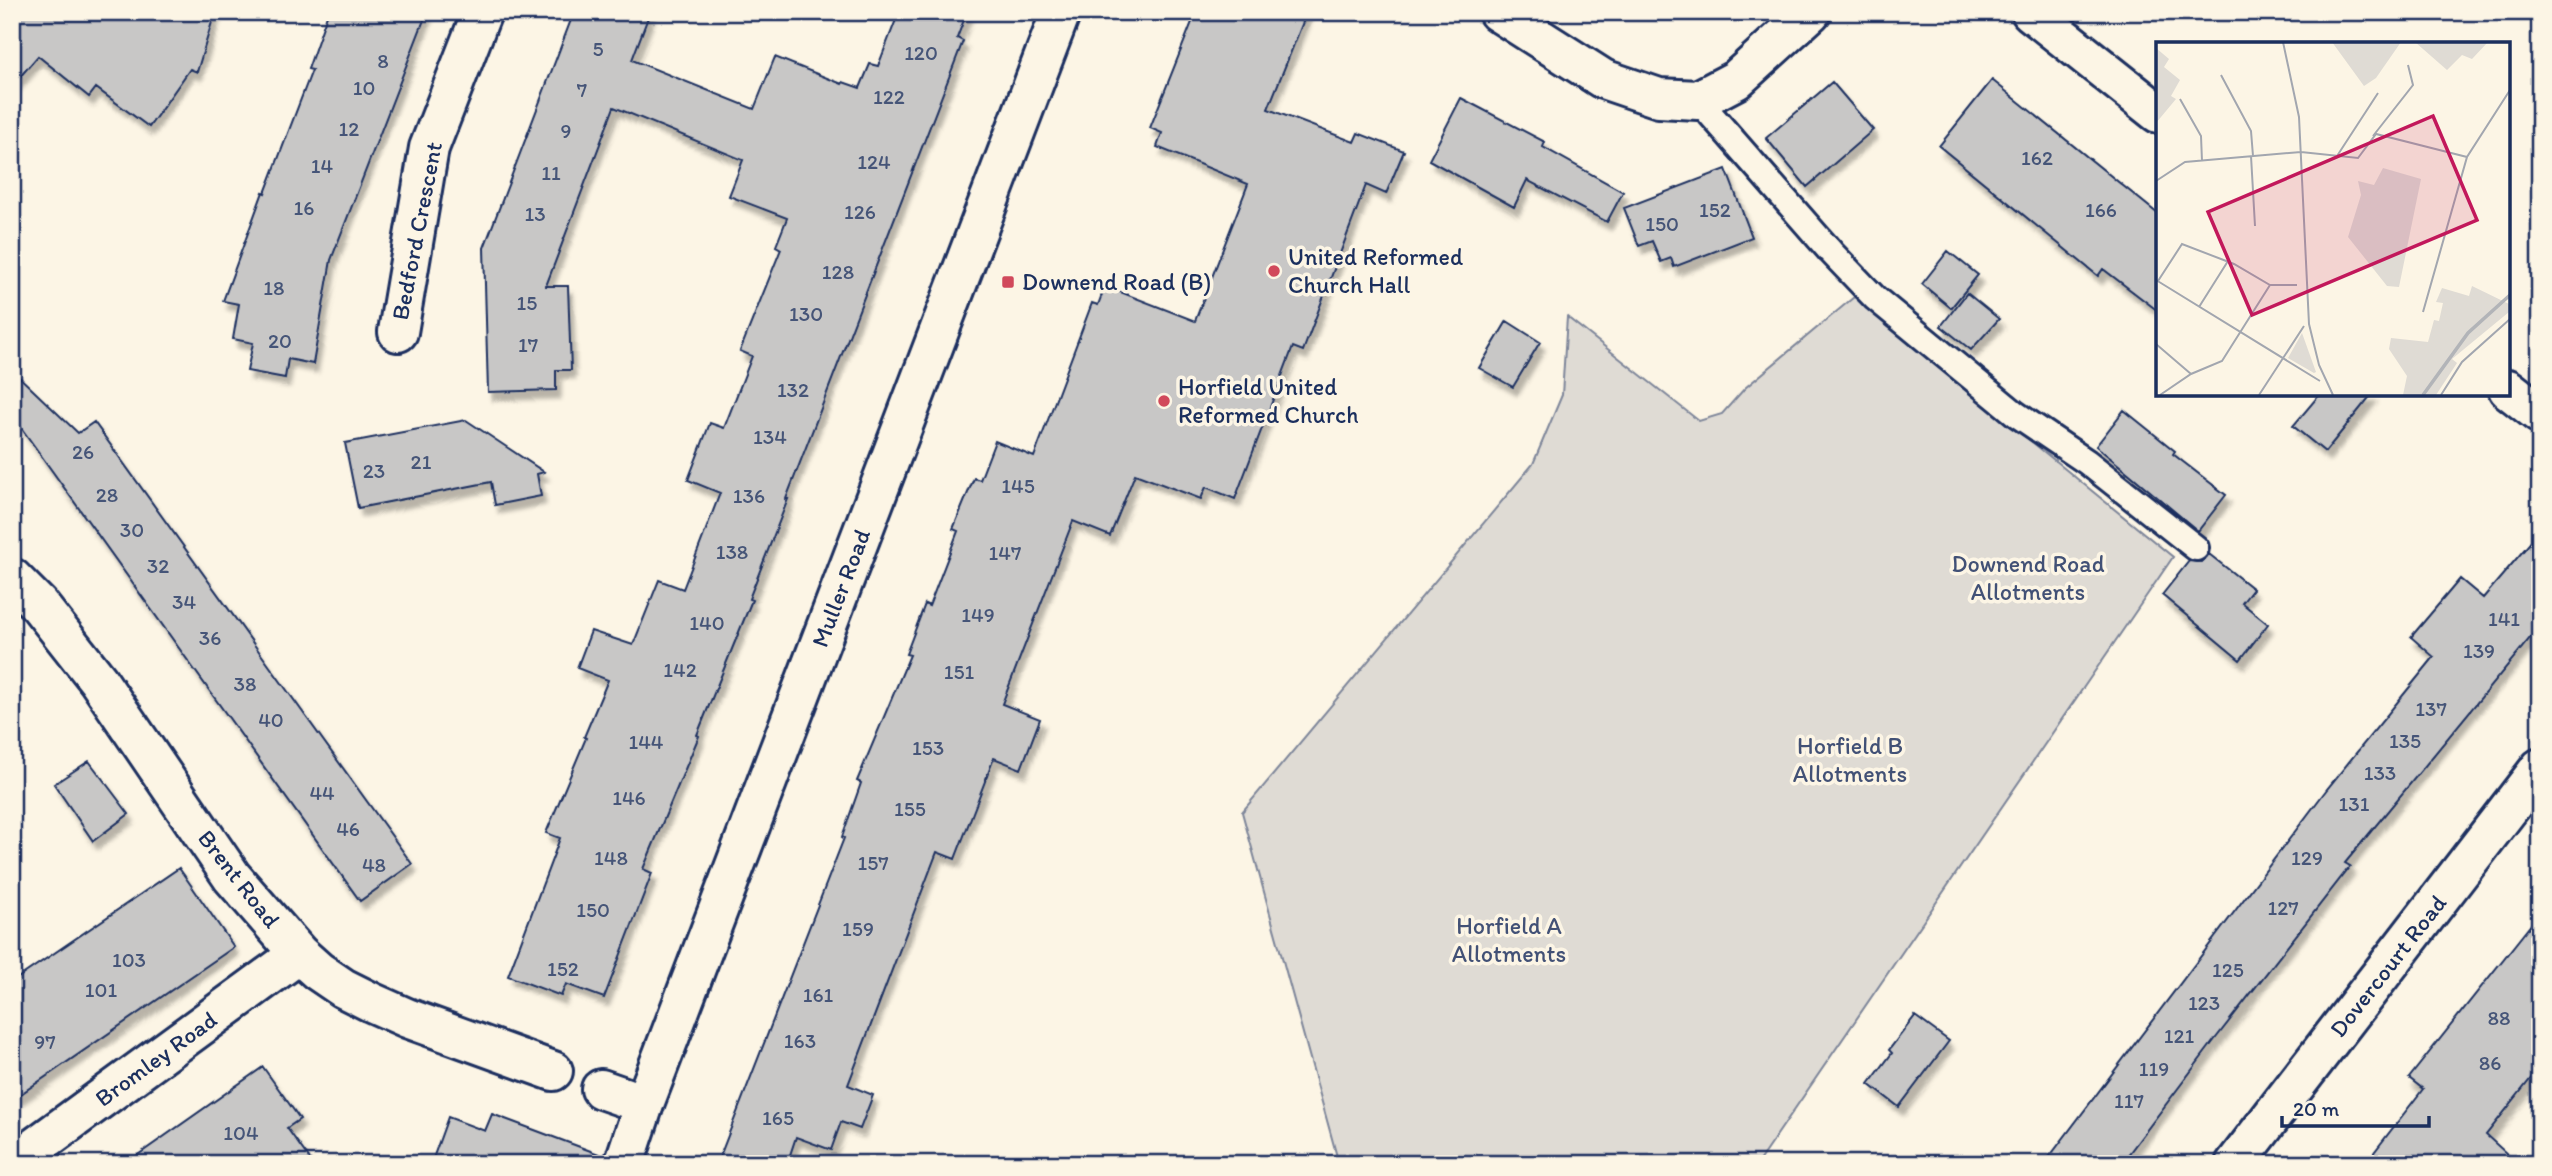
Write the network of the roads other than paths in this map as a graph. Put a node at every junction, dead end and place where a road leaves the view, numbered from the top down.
1 (482, 12) edge
2 (1060, 12) edge
3 (1498, 12) edge
4 (1811, 12) edge
5 (2031, 12) edge
6 (1698, 100) junction
7 (2156, 111) edge
8 (398, 332) dead end
9 (2510, 391) edge
10 (2540, 414) edge
11 (2196, 548) dead end
12 (12, 578) edge
13 (2540, 768) edge
14 (299, 954) junction
15 (553, 1071) dead end
16 (601, 1088) dead end
17 (644, 1104) junction
18 (12, 1164) edge
19 (624, 1164) edge
20 (2235, 1164) edge

1 - 8 street, Bedford Crescent
2 - 17 street, Muller Road
3 - 6 street
4 - 6 street
5 - 7 street
6 - 11 lane
9 - 10 street
12 - 14 street, Brent Road
13 - 20 street, Dovercourt Road
14 - 15 street, Brent Road
14 - 18 street, Bromley Road
16 - 17 street
17 - 19 street, Muller Road

